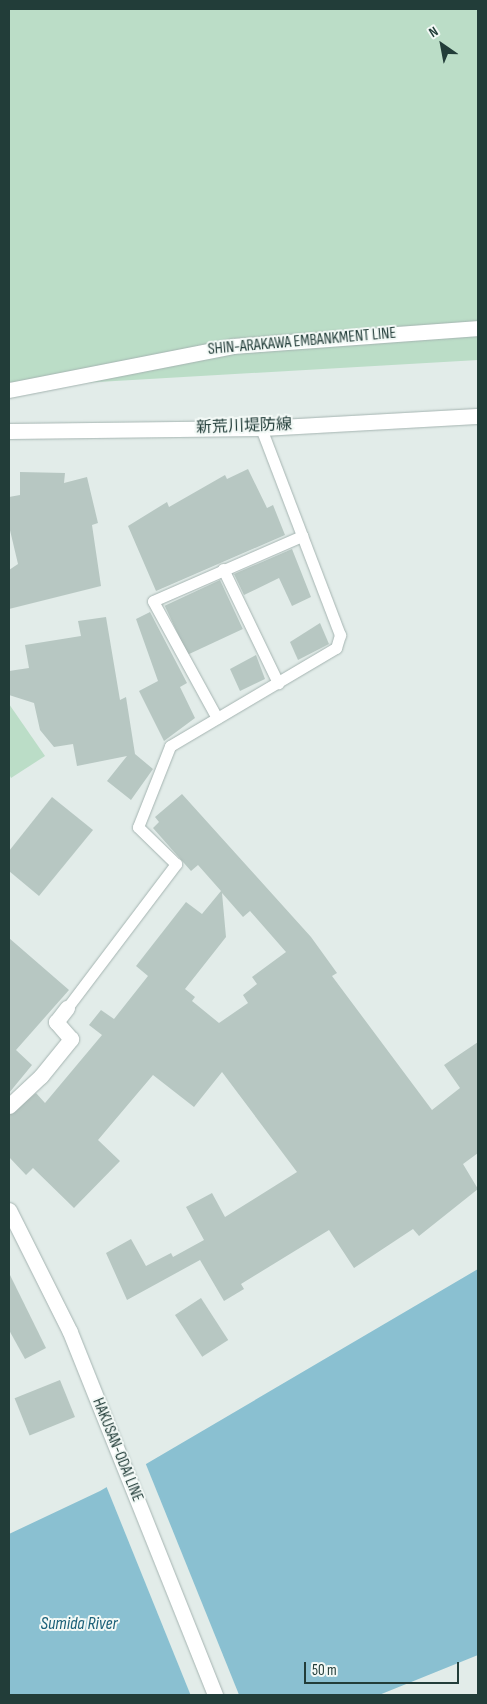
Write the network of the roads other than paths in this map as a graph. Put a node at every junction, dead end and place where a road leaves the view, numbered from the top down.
1 (478, 328) edge
2 (9, 390) edge
3 (478, 416) edge
4 (261, 428) junction
5 (9, 431) edge
6 (302, 536) junction
7 (223, 569) junction
8 (278, 682) junction
9 (217, 718) junction
10 (67, 1008) joint
11 (9, 1106) edge
12 (9, 1210) edge
13 (215, 1695) edge

1 - 2 main road, SHIN-ARAKAWA EMBANKMENT LINE
3 - 4 main road, 新荒川堤防線
4 - 5 main road, 新荒川堤防線
4 - 6 lane
6 - 7 lane
6 - 8 lane
7 - 8 lane
7 - 9 lane
8 - 9 lane
9 - 10 lane
10 - 11 main road
12 - 13 main road, HAKUSAN-ODAI LINE

